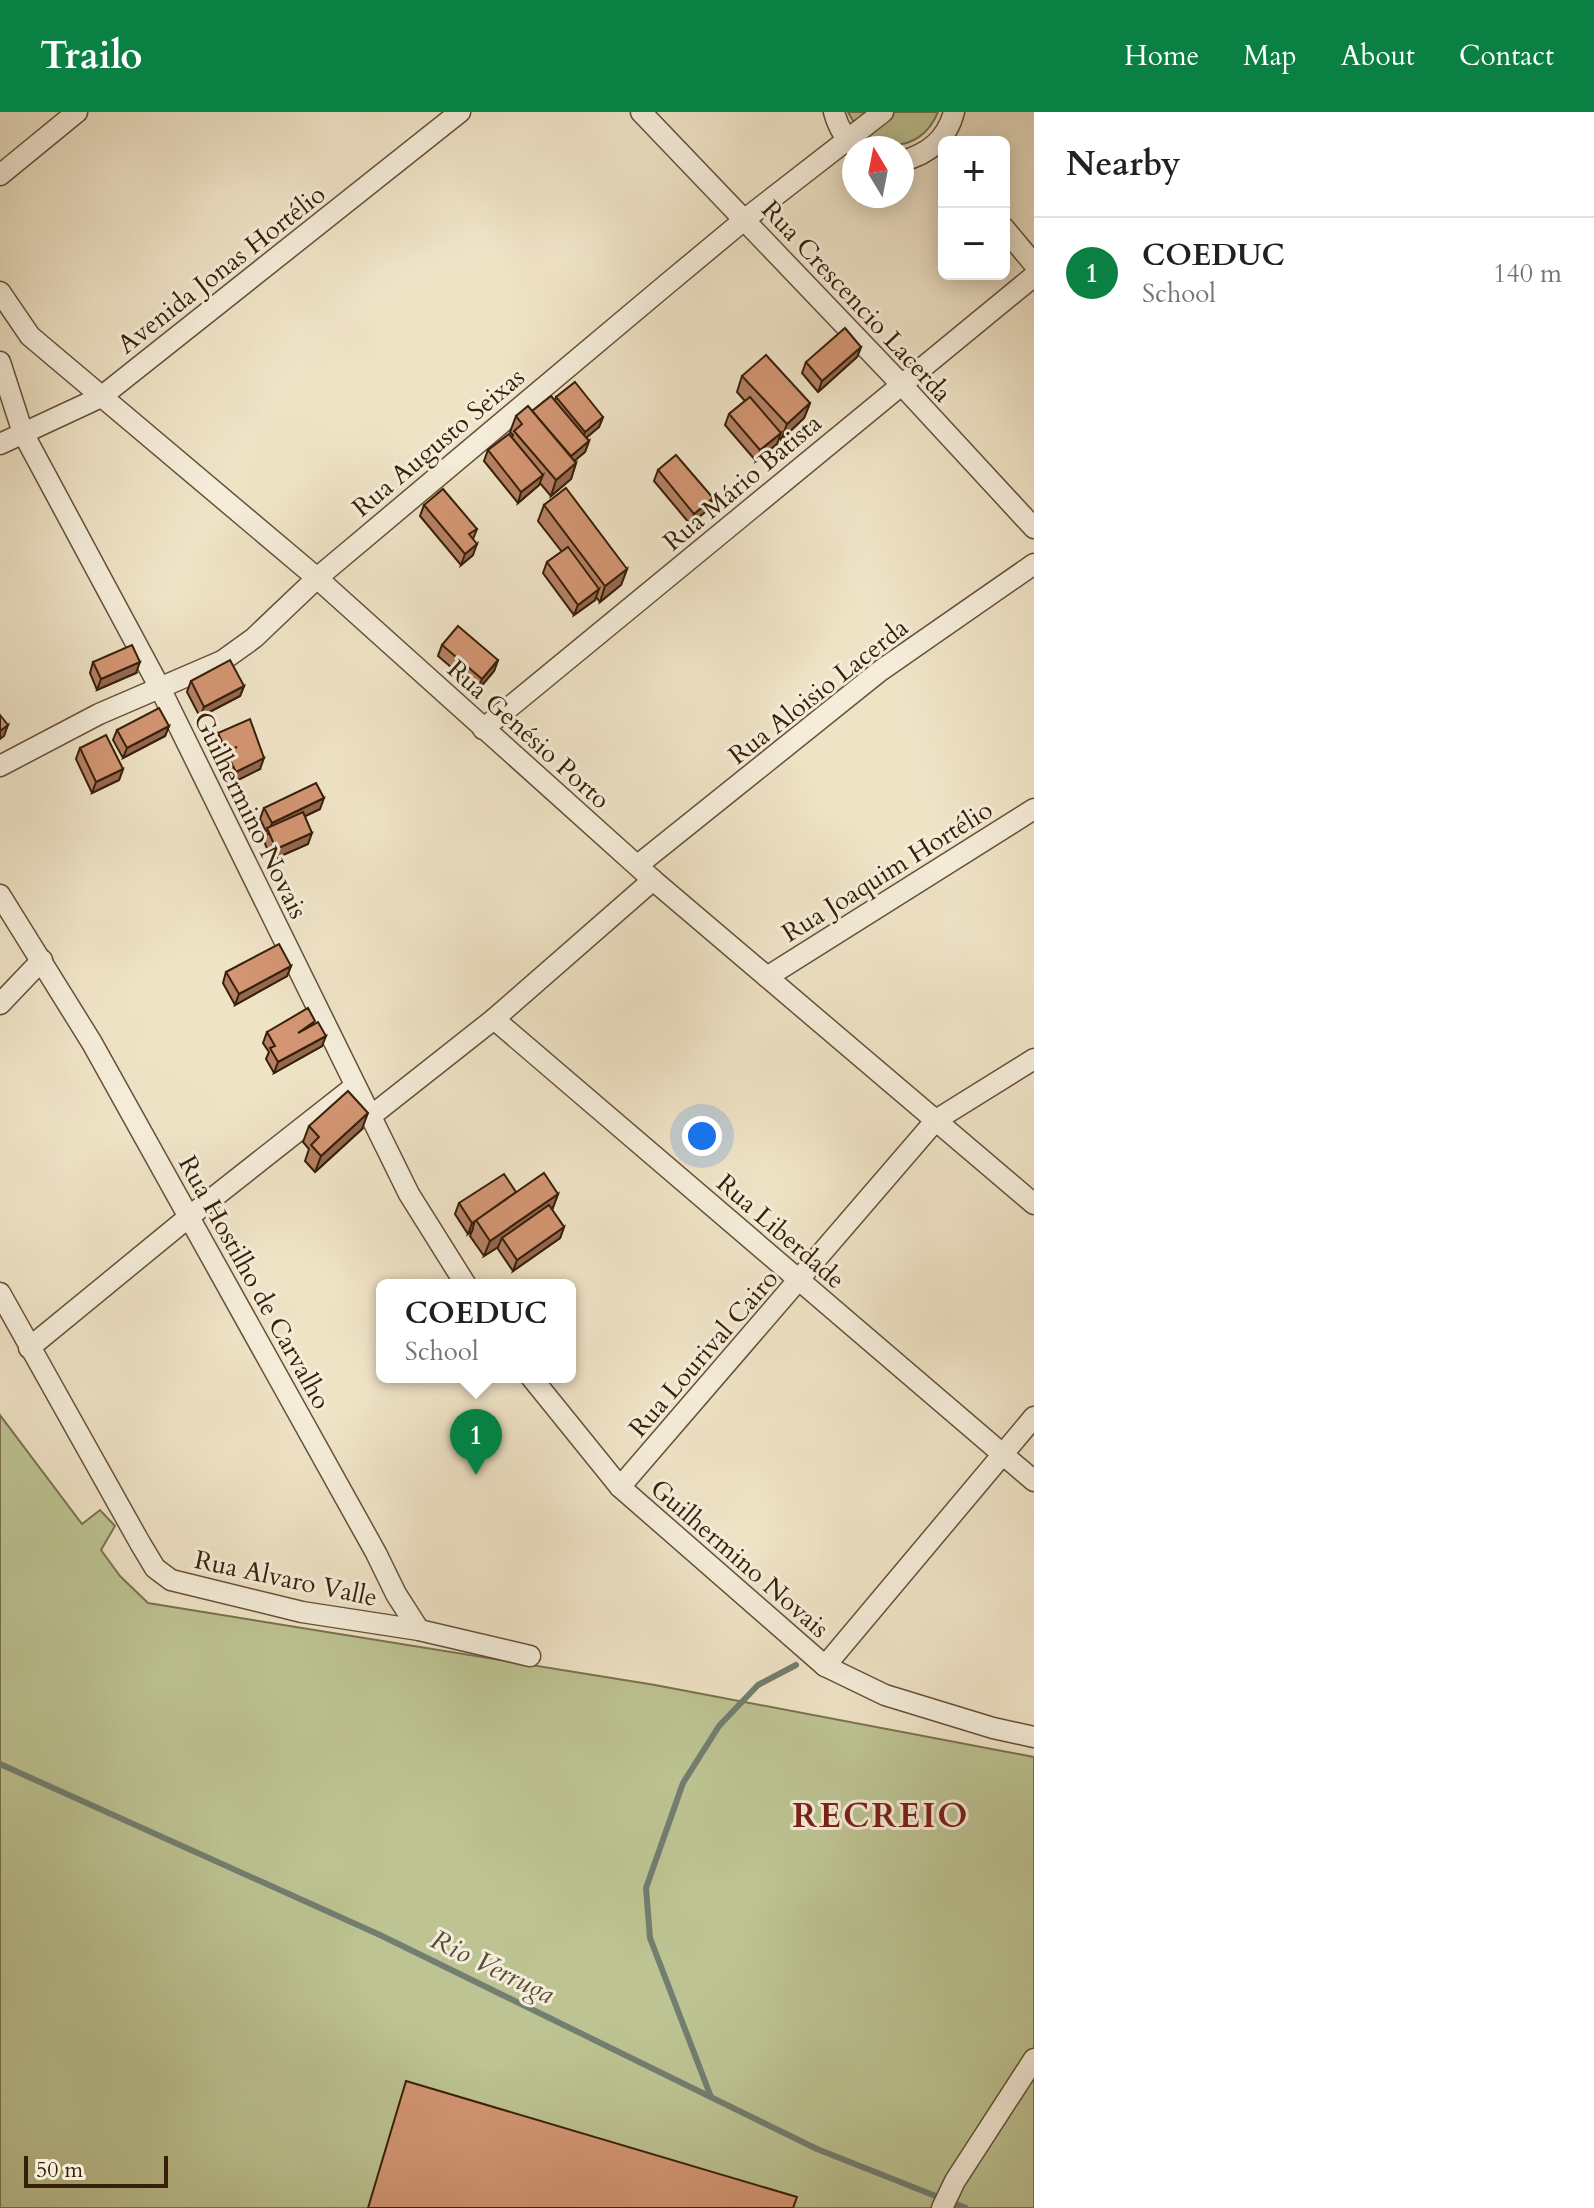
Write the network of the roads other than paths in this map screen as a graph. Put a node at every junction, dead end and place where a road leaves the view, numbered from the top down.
1 (77, 112) edge
2 (460, 112) edge
3 (641, 112) edge
4 (834, 112) edge
5 (883, 112) edge
6 (954, 112) edge
7 (846, 136) edge
8 (860, 136) edge
9 (946, 136) edge
10 (842, 151) edge
11 (938, 151) edge
12 (914, 157) edge
13 (0, 175) edge
14 (744, 220) junction
15 (1010, 235) edge
16 (1034, 264) edge
17 (1034, 276) edge
18 (0, 292) edge
19 (0, 362) edge
20 (901, 384) junction
21 (101, 397) junction
22 (23, 433) junction
23 (0, 444) edge
24 (1034, 528) edge
25 (1034, 564) edge
26 (317, 578) junction
27 (160, 688) junction
28 (483, 729) junction
29 (0, 766) edge
30 (1034, 809) edge
31 (638, 865) junction
32 (653, 880) junction
33 (0, 895) edge
34 (42, 960) junction
35 (767, 977) junction
36 (0, 1004) edge
37 (494, 1019) junction
38 (1034, 1059) edge
39 (355, 1086) junction
40 (371, 1116) junction
41 (936, 1120) junction
42 (1034, 1204) edge
43 (190, 1216) junction
44 (462, 1279) edge
45 (799, 1282) junction
46 (0, 1293) edge
47 (29, 1348) junction
48 (536, 1383) edge
49 (1034, 1417) edge
50 (1004, 1455) junction
51 (1034, 1481) edge
52 (620, 1487) junction
53 (419, 1630) junction
54 (530, 1656) dead end
55 (825, 1666) junction
56 (1034, 1737) edge
57 (1034, 2059) edge
58 (942, 2208) edge

1 - 13 street
2 - 21 street, Avenida Jonas Hortélio
3 - 14 street, Rua Crescencio Lacerda
4 - 7 street
5 - 8 street, Rua Augusto Seixas
6 - 9 street
10 - 14 street, Rua Augusto Seixas
11 - 12 street
14 - 20 street, Rua Crescencio Lacerda
14 - 26 street, Rua Augusto Seixas
15 - 16 street
17 - 20 street, Rua Mário Batista
18 - 21 street, Rua Genésio Porto
19 - 22 street, Guilhermino Novais
20 - 24 street, Rua Crescencio Lacerda
20 - 28 street, Rua Mário Batista
21 - 22 street, Avenida Jonas Hortélio
21 - 26 street, Rua Genésio Porto
22 - 23 street, Avenida Jonas Hortélio
22 - 27 street, Guilhermino Novais
25 - 31 street, Rua Aloisio Lacerda
26 - 27 street, Rua Augusto Seixas
26 - 28 street, Rua Genésio Porto
27 - 29 street, Rua Augusto Seixas
27 - 39 street, Guilhermino Novais
28 - 31 street, Rua Genésio Porto
30 - 35 street, Rua Joaquim Hortélio
31 - 32 street, Rua Genésio Porto
32 - 35 street, Rua Genésio Porto
32 - 37 street
33 - 34 street, Rua Hostilho de Carvalho
34 - 36 street
34 - 43 street, Rua Hostilho de Carvalho
35 - 41 street, Rua Genésio Porto
37 - 40 street
37 - 45 street, Rua Liberdade
38 - 41 street, Rua Lourival Cairo
39 - 40 street, Guilhermino Novais
39 - 43 street
40 - 44 street, Guilhermino Novais
41 - 42 street, Rua Genésio Porto
41 - 45 street, Rua Lourival Cairo
43 - 47 street
43 - 53 street, Rua Hostilho de Carvalho
45 - 50 street, Rua Liberdade
45 - 52 street, Rua Lourival Cairo
46 - 47 street, Rua Alvaro Valle
47 - 53 street, Rua Alvaro Valle
48 - 52 street, Guilhermino Novais
49 - 50 street
50 - 51 street, Rua Liberdade
50 - 55 street
52 - 55 street, Guilhermino Novais
53 - 54 street, Rua Alvaro Valle
55 - 56 street, Guilhermino Novais
57 - 58 street

